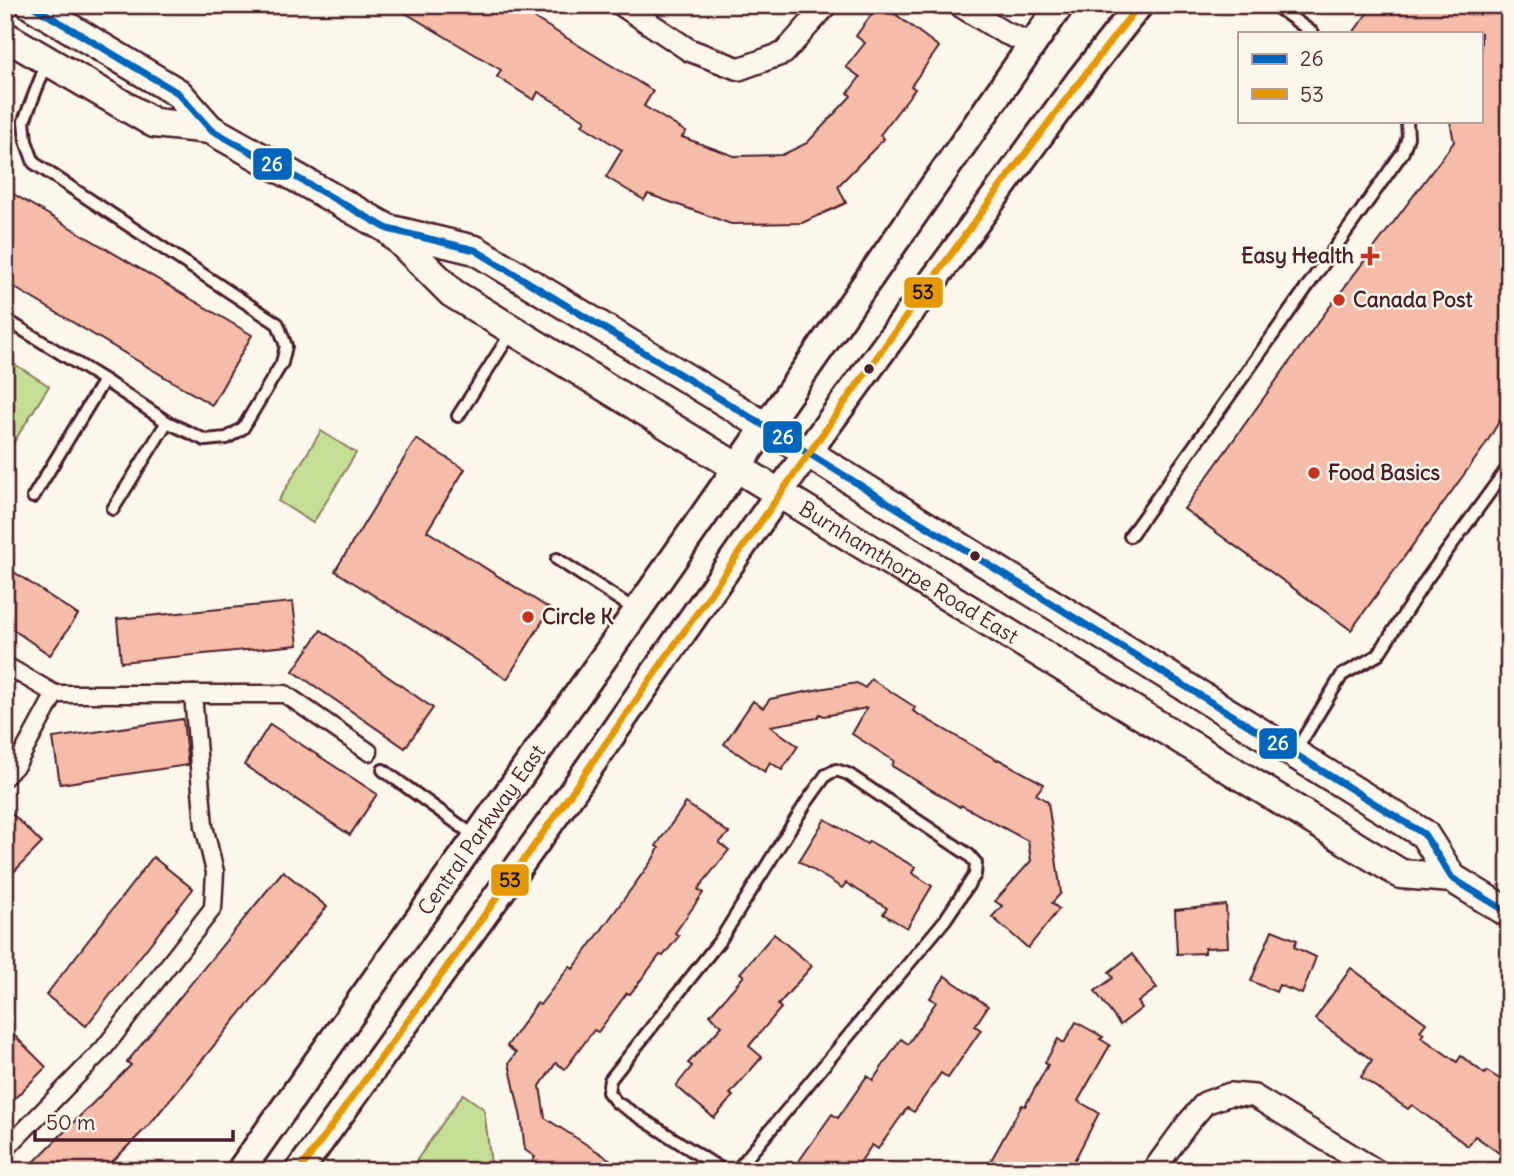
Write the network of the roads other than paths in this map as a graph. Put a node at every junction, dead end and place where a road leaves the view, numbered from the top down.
1 (31, 5) edge
2 (622, 5) edge
3 (827, 5) edge
4 (959, 5) edge
5 (1060, 5) edge
6 (1139, 5) edge
7 (1274, 5) edge
8 (1311, 32) edge
9 (5, 36) edge
10 (1032, 44) junction
11 (47, 62) junction
12 (1407, 122) edge
13 (210, 129) junction
14 (388, 229) junction
15 (5, 319) edge
16 (513, 330) junction
17 (104, 380) junction
18 (458, 416) dead end
19 (167, 422) junction
20 (765, 426) junction
21 (807, 453) junction
22 (1509, 466) edge
23 (737, 468) junction
24 (780, 494) junction
25 (33, 497) dead end
26 (113, 509) dead end
27 (1130, 536) dead end
28 (557, 559) dead end
29 (637, 611) junction
30 (5, 664) edge
31 (55, 694) junction
32 (193, 694) junction
33 (369, 752) dead end
34 (1294, 754) junction
35 (383, 770) dead end
36 (5, 777) edge
37 (476, 837) junction
38 (1452, 878) junction
39 (1509, 913) edge
40 (5, 1150) edge
41 (240, 1171) edge
42 (299, 1171) edge
43 (724, 1171) edge
44 (736, 1171) edge
45 (1153, 1171) edge
46 (1377, 1171) edge

1 - 13 main road, Burnhamthorpe Road East
2 - 3 street
4 - 10 street
5 - 10 street, Central Parkway East
6 - 21 street
7 - 8 lane
9 - 11 main road, Burnhamthorpe Road East
10 - 20 street, Central Parkway East
11 - 13 main road, Burnhamthorpe Road East
11 - 19 lane
12 - 27 lane
13 - 14 main road, Burnhamthorpe Road East
14 - 16 main road, Burnhamthorpe Road East
14 - 20 main road, Burnhamthorpe Road East
15 - 17 lane
16 - 18 lane
16 - 23 main road, Burnhamthorpe Road East
17 - 19 lane
17 - 25 lane
19 - 26 lane
20 - 21 main road, Burnhamthorpe Road East
20 - 23 street, Central Parkway East
21 - 24 street
21 - 34 main road, Burnhamthorpe Road East
22 - 34 lane
23 - 24 main road, Burnhamthorpe Road East
23 - 29 street, Central Parkway East
24 - 38 main road, Burnhamthorpe Road East
24 - 42 street
28 - 29 lane
29 - 37 street, Central Parkway East
30 - 31 street
31 - 32 street
31 - 36 street
32 - 33 street
32 - 40 street
34 - 38 main road, Burnhamthorpe Road East
35 - 37 lane
37 - 41 street, Central Parkway East
38 - 39 main road, Burnhamthorpe Road East
43 - 44 lane
45 - 46 street

